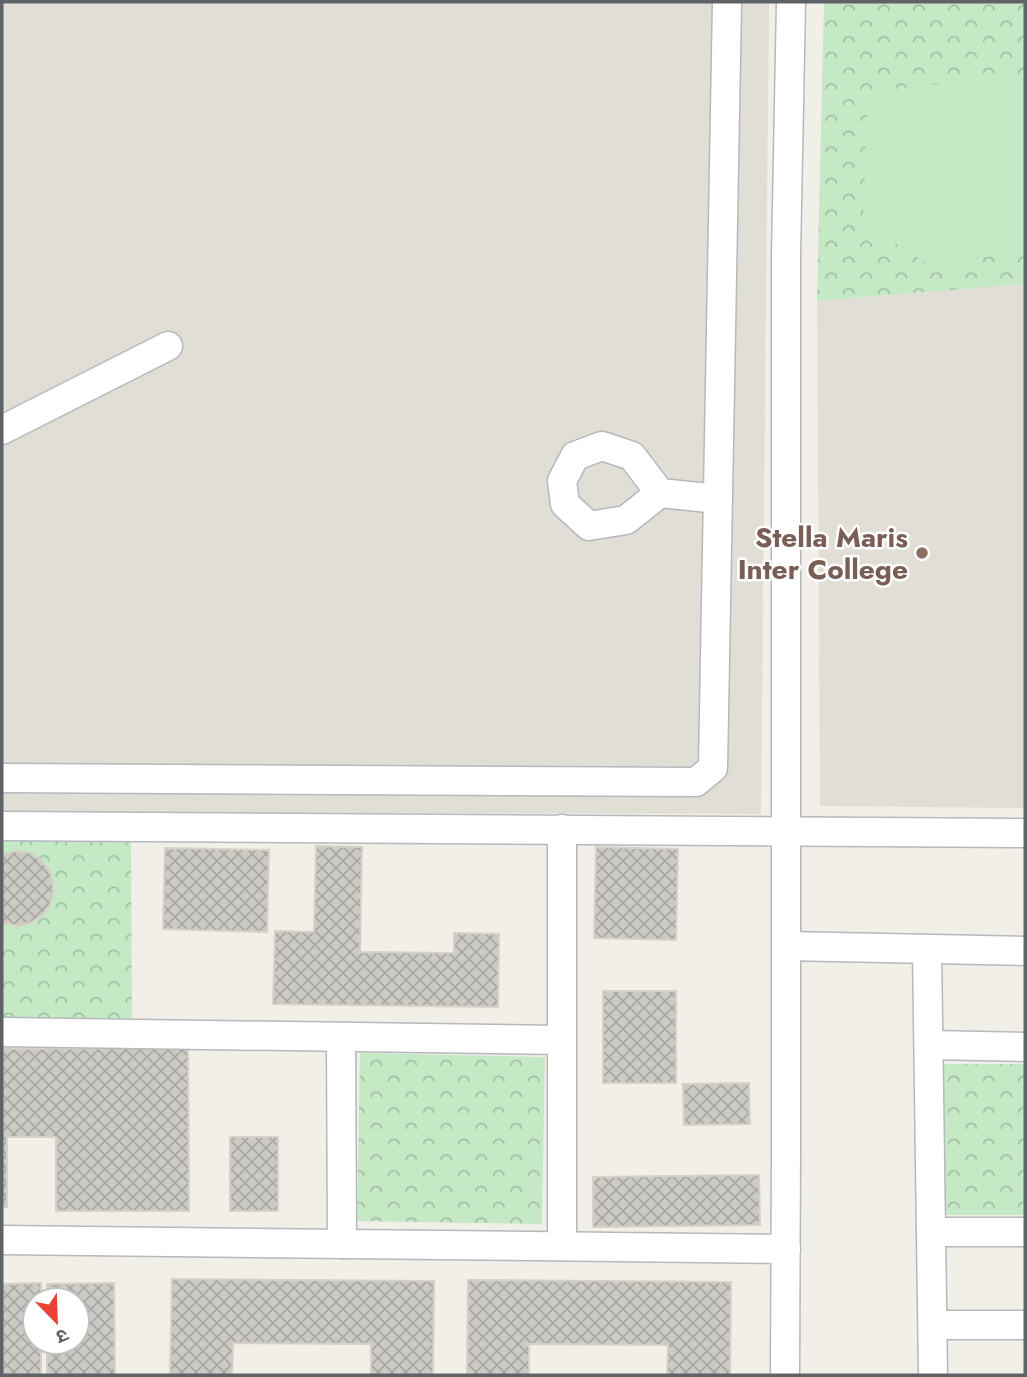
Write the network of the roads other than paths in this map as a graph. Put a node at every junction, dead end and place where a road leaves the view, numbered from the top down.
1 (727, 2) edge
2 (791, 2) edge
3 (168, 345) dead end
4 (2, 430) edge
5 (660, 493) dead end
6 (718, 499) junction
7 (2, 778) edge
8 (2, 826) edge
9 (562, 829) junction
10 (786, 831) junction
11 (1025, 834) edge
12 (786, 946) junction
13 (927, 949) junction
14 (1025, 951) edge
15 (2, 1032) edge
16 (341, 1037) junction
17 (562, 1040) junction
18 (929, 1045) junction
19 (1025, 1047) edge
20 (931, 1232) junction
21 (1025, 1232) edge
22 (2, 1240) edge
23 (342, 1244) junction
24 (562, 1247) junction
25 (786, 1249) junction
26 (933, 1325) junction
27 (1025, 1325) edge
28 (785, 1375) edge
29 (933, 1375) edge

1 - 6 street
2 - 10 street
3 - 4 street
5 - 6 street
6 - 7 street
8 - 9 street
9 - 10 street
9 - 17 street
10 - 11 street
10 - 12 street
12 - 13 street
12 - 25 street
13 - 14 street
13 - 18 street
15 - 16 street
16 - 17 street
16 - 23 street
17 - 24 street
18 - 19 street
18 - 20 street
20 - 21 street
20 - 26 street
22 - 23 street
23 - 24 street
24 - 25 street
25 - 28 street
26 - 27 street
26 - 29 street

